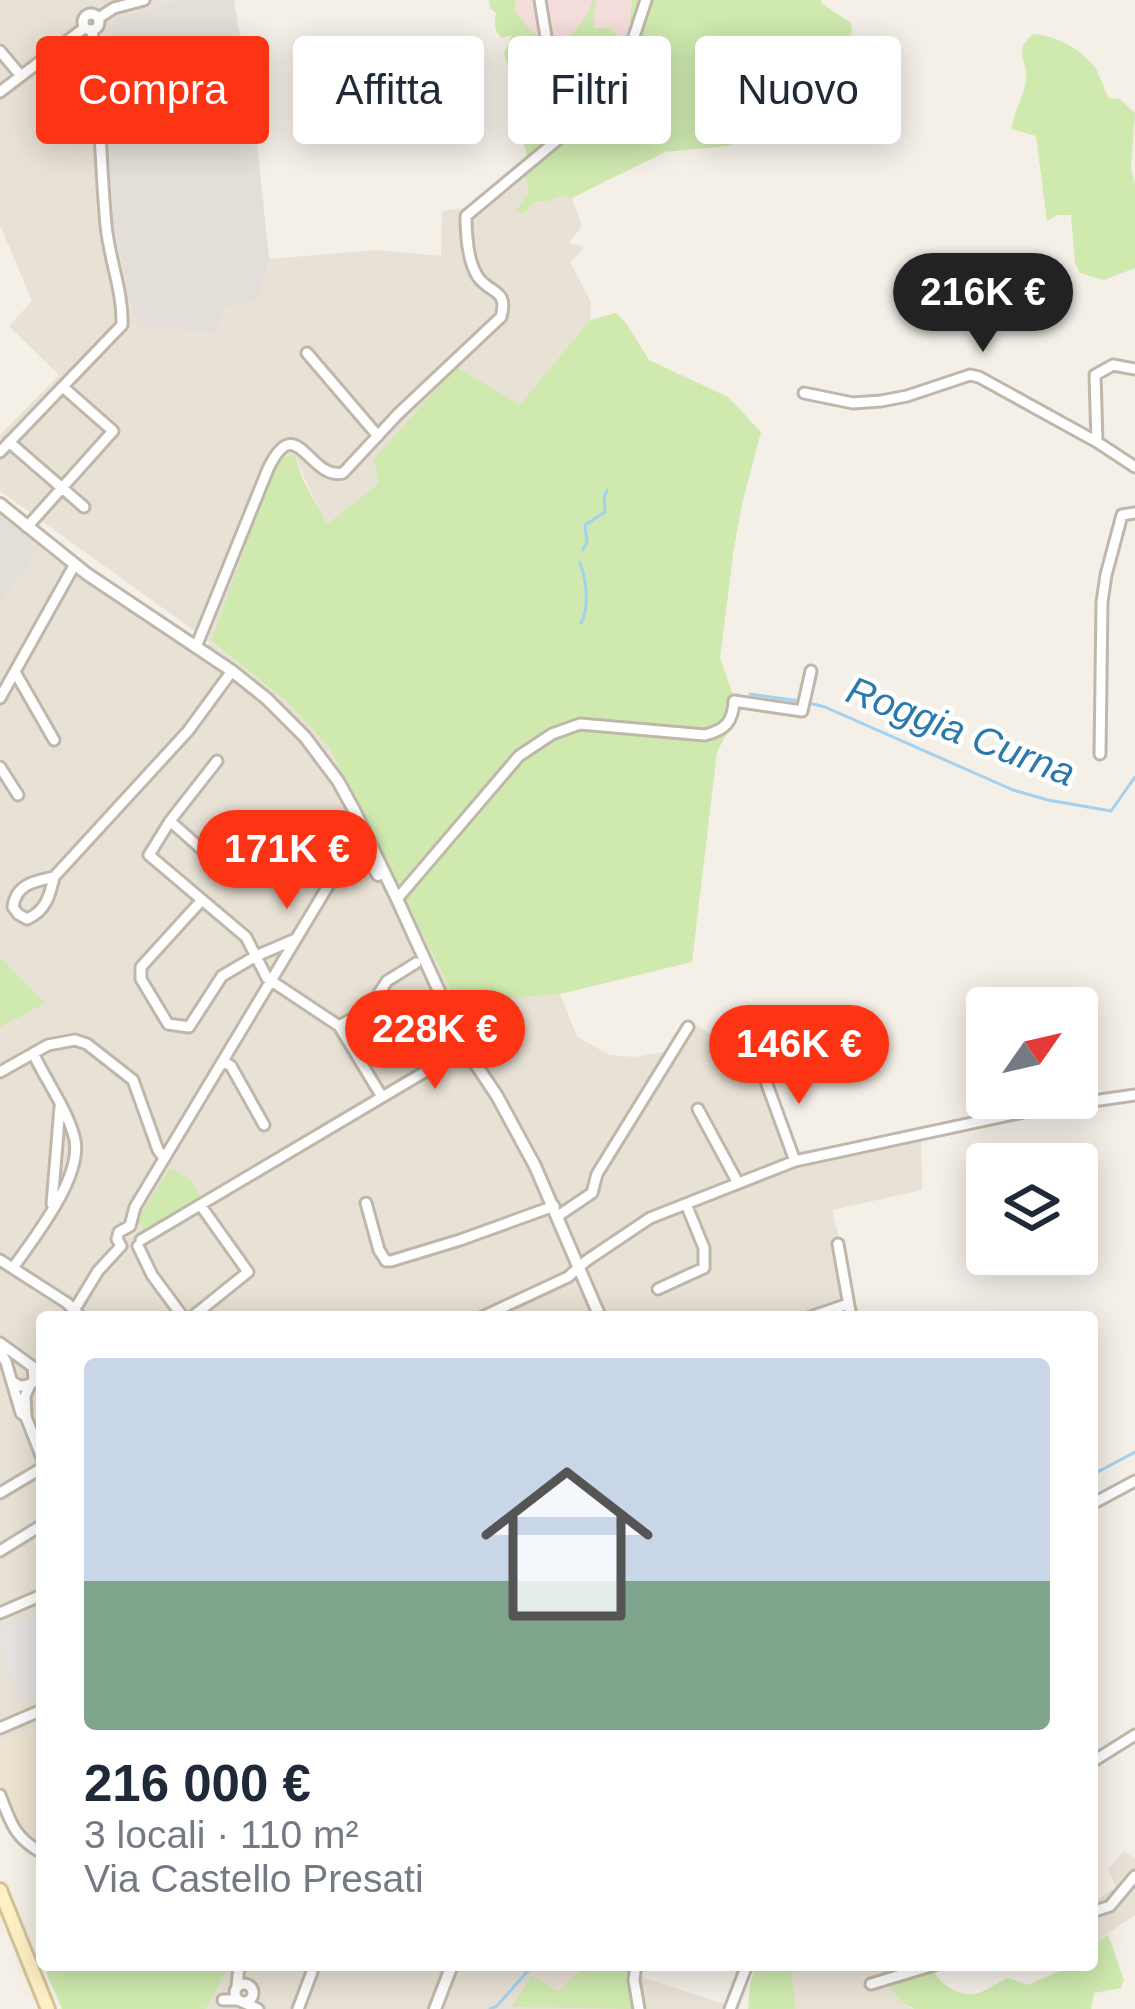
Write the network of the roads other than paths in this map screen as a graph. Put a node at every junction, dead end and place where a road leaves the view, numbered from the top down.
1 (83, 0) edge
2 (144, 0) edge
3 (540, 0) edge
4 (646, 0) edge
5 (114, 4) edge
6 (96, 16) junction
7 (88, 29) junction
8 (546, 36) edge
9 (634, 36) edge
10 (0, 51) edge
11 (21, 76) junction
12 (0, 92) edge
13 (551, 144) edge
14 (307, 353) dead end
15 (1135, 369) edge
16 (63, 387) junction
17 (804, 393) dead end
18 (378, 436) junction
19 (9, 442) junction
20 (1096, 442) junction
21 (0, 452) edge
22 (1135, 467) edge
23 (62, 488) junction
24 (0, 504) edge
25 (84, 507) dead end
26 (1135, 513) edge
27 (27, 527) junction
28 (75, 564) junction
29 (196, 647) junction
30 (811, 670) dead end
31 (232, 671) junction
32 (15, 672) junction
33 (0, 698) edge
34 (54, 740) dead end
35 (1100, 754) dead end
36 (217, 761) dead end
37 (0, 767) edge
38 (18, 795) dead end
39 (354, 809) junction
40 (170, 820) junction
41 (355, 830) junction
42 (207, 854) dead end
43 (369, 862) junction
44 (340, 866) junction
45 (54, 877) junction
46 (388, 881) junction
47 (398, 899) junction
48 (200, 901) junction
49 (409, 923) junction
50 (297, 939) junction
51 (256, 956) junction
52 (416, 963) dead end
53 (272, 981) junction
54 (340, 1026) junction
55 (688, 1028) dead end
56 (465, 1048) junction
57 (33, 1053) junction
58 (224, 1061) junction
59 (761, 1068) dead end
60 (0, 1072) edge
61 (1135, 1094) edge
62 (382, 1097) junction
63 (60, 1107) junction
64 (698, 1109) dead end
65 (264, 1125) dead end
66 (164, 1158) junction
67 (795, 1162) junction
68 (738, 1183) junction
69 (366, 1203) dead end
70 (686, 1204) junction
71 (201, 1206) junction
72 (52, 1209) junction
73 (556, 1211) junction
74 (130, 1226) junction
75 (838, 1244) dead end
76 (132, 1246) junction
77 (0, 1260) edge
78 (579, 1267) junction
79 (13, 1268) junction
80 (658, 1289) dead end
81 (848, 1304) junction
82 (71, 1311) edge
83 (77, 1311) edge
84 (183, 1311) edge
85 (196, 1311) edge
86 (495, 1311) edge
87 (597, 1311) edge
88 (828, 1311) edge
89 (850, 1311) edge
90 (0, 1347) edge
91 (36, 1358) edge
92 (25, 1361) junction
93 (11, 1378) junction
94 (36, 1379) edge
95 (26, 1417) junction
96 (36, 1443) edge
97 (36, 1472) edge
98 (1135, 1481) edge
99 (0, 1493) edge
100 (1098, 1501) edge
101 (36, 1529) edge
102 (0, 1551) edge
103 (36, 1598) edge
104 (0, 1613) edge
105 (36, 1713) edge
106 (0, 1729) edge
107 (1135, 1735) edge
108 (1098, 1758) edge
109 (0, 1795) edge
110 (36, 1849) edge
111 (1135, 1876) edge
112 (0, 1890) edge
113 (1098, 1910) edge
114 (238, 1971) edge
115 (240, 1971) edge
116 (312, 1971) edge
117 (450, 1971) edge
118 (635, 1971) edge
119 (745, 1971) edge
120 (914, 1971) edge
121 (871, 1984) dead end
122 (236, 1988) junction
123 (252, 1989) junction
124 (240, 2001) junction
125 (219, 2005) edge
126 (48, 2009) edge
127 (259, 2009) edge
128 (298, 2009) edge
129 (435, 2009) edge
130 (639, 2009) edge
131 (730, 2009) edge

1 - 6 street
2 - 5 street
3 - 8 street
4 - 9 street
5 - 6 street
6 - 7 street
7 - 11 street
7 - 16 street
10 - 11 street
11 - 12 street
13 - 18 street
14 - 18 street
15 - 20 street
16 - 19 street
16 - 23 street
17 - 20 street
18 - 29 street
19 - 21 street
19 - 23 street
20 - 22 street
23 - 25 street
23 - 27 street
24 - 27 street
26 - 35 street
27 - 28 street
28 - 29 street
28 - 32 street
29 - 31 street
30 - 47 street
31 - 39 street
31 - 45 street
32 - 33 street
32 - 34 street
36 - 40 street
37 - 38 street
39 - 41 street
39 - 46 street
40 - 42 street
40 - 48 street
41 - 43 street
41 - 44 street
43 - 44 street
43 - 46 street
43 - 49 street
44 - 50 street
45 - 45 street
46 - 47 street
47 - 49 street
48 - 51 street
48 - 51 street
49 - 56 street
50 - 51 street
50 - 53 street
51 - 53 street
52 - 54 street
53 - 54 street
53 - 58 street
54 - 62 street
55 - 73 street
56 - 62 street
56 - 73 street
57 - 60 street
57 - 63 street
57 - 66 street
58 - 65 street
58 - 66 street
59 - 67 street
61 - 67 street
62 - 71 street
63 - 72 street
63 - 72 street
64 - 68 street
66 - 74 street
67 - 68 street
68 - 70 street
69 - 73 street
70 - 78 street
70 - 80 street
71 - 76 street
71 - 85 street
72 - 79 street
73 - 78 street
74 - 76 street
74 - 76 street
75 - 81 street
76 - 83 street
76 - 84 street
77 - 79 street
78 - 86 street
78 - 87 street
79 - 82 street
81 - 88 street
81 - 89 street
90 - 92 street
90 - 93 street
91 - 92 street
92 - 93 street
92 - 94 street
93 - 94 street
93 - 95 street
94 - 95 street
95 - 96 street
97 - 99 street
98 - 100 street
101 - 102 street
103 - 104 street
105 - 106 street
107 - 108 street
109 - 110 street
111 - 113 street
112 - 126 main road
114 - 122 street
115 - 123 street
116 - 128 street
117 - 129 street
118 - 130 street
119 - 131 street
120 - 121 street
122 - 123 street
122 - 124 street
122 - 125 street
123 - 124 street
123 - 127 street
124 - 125 street
124 - 127 street

